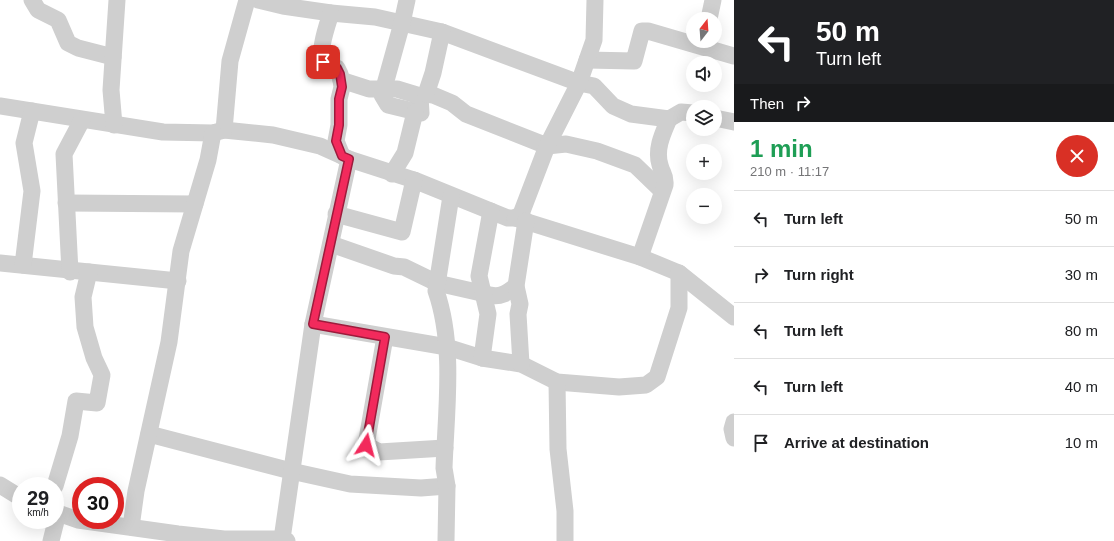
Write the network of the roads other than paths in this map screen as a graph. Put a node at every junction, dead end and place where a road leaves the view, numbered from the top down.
1 (32, 0) edge
2 (117, 0) edge
3 (247, 0) edge
4 (258, 0) edge
5 (407, 0) edge
6 (595, 0) edge
7 (712, 0) edge
8 (294, 4) edge
9 (710, 12) edge
10 (331, 13) junction
11 (402, 23) junction
12 (442, 32) junction
13 (686, 40) edge
14 (715, 48) edge
15 (734, 56) edge
16 (114, 57) junction
17 (587, 60) junction
18 (341, 80) junction
19 (579, 83) junction
20 (384, 89) junction
21 (423, 95) junction
22 (0, 106) edge
23 (32, 111) junction
24 (415, 112) junction
25 (686, 112) edge
26 (669, 119) junction
27 (722, 119) edge
28 (82, 120) junction
29 (734, 122) edge
30 (114, 125) junction
31 (339, 125) junction
32 (219, 131) junction
33 (320, 146) junction
34 (547, 146) junction
35 (346, 158) junction
36 (392, 174) junction
37 (414, 180) junction
38 (662, 191) junction
39 (451, 196) junction
40 (66, 203) junction
41 (195, 204) junction
42 (491, 211) junction
43 (336, 214) junction
44 (521, 220) junction
45 (331, 244) junction
46 (640, 257) junction
47 (0, 263) edge
48 (23, 265) junction
49 (70, 272) junction
50 (89, 272) junction
51 (679, 273) junction
52 (178, 281) junction
53 (437, 283) junction
54 (516, 286) junction
55 (482, 292) junction
56 (734, 317) edge
57 (313, 324) junction
58 (385, 337) junction
59 (447, 347) junction
60 (482, 358) junction
61 (521, 364) junction
62 (557, 382) junction
63 (734, 422) edge
64 (149, 434) junction
65 (734, 438) edge
66 (445, 448) junction
67 (291, 471) junction
68 (58, 477) edge
69 (0, 484) edge
70 (447, 486) junction
71 (12, 492) edge
72 (64, 515) edge
73 (131, 527) junction
74 (53, 529) edge
75 (177, 537) edge
76 (285, 540) edge
77 (51, 541) edge
78 (446, 541) edge
79 (565, 541) edge

1 - 16 street
2 - 16 street
3 - 32 street
4 - 8 street
5 - 11 street
6 - 17 street
7 - 9 street
8 - 10 street
10 - 11 street
10 - 18 street
11 - 12 street
11 - 20 street
12 - 19 street
12 - 21 street
13 - 17 street
14 - 15 street
16 - 30 street
17 - 19 street
18 - 20 street
18 - 31 street
19 - 26 street
19 - 34 street
20 - 21 street
20 - 24 street
21 - 24 street
21 - 34 street
22 - 23 street
23 - 28 street
23 - 48 street
24 - 36 street
25 - 26 street
26 - 38 street
27 - 29 street
28 - 30 street
28 - 40 street
30 - 32 street
31 - 33 street
31 - 35 street
32 - 33 street
32 - 41 street
33 - 35 street
34 - 38 street
34 - 44 street
35 - 36 street
35 - 43 street
36 - 37 street
37 - 39 street
37 - 43 street
38 - 46 street
39 - 42 street
39 - 53 street
40 - 41 street
40 - 49 street
41 - 52 street
42 - 44 street
42 - 55 street
43 - 45 street
44 - 46 street
44 - 54 street
45 - 53 street
45 - 57 street
46 - 51 street
47 - 48 street
48 - 49 street
49 - 50 street
50 - 52 street
50 - 68 street
51 - 56 street
51 - 62 street
52 - 64 street
53 - 55 street
53 - 59 street
54 - 55 street
54 - 61 street
55 - 60 street
57 - 58 street
57 - 67 street
58 - 59 street
58 - 66 street
59 - 60 street
59 - 66 street
60 - 61 street
61 - 62 street
62 - 79 street
63 - 65 street
64 - 67 street
64 - 73 street
66 - 70 street
67 - 70 street
67 - 76 street
69 - 71 street
70 - 78 street
72 - 73 street
73 - 75 street
74 - 77 street
75 - 76 street

